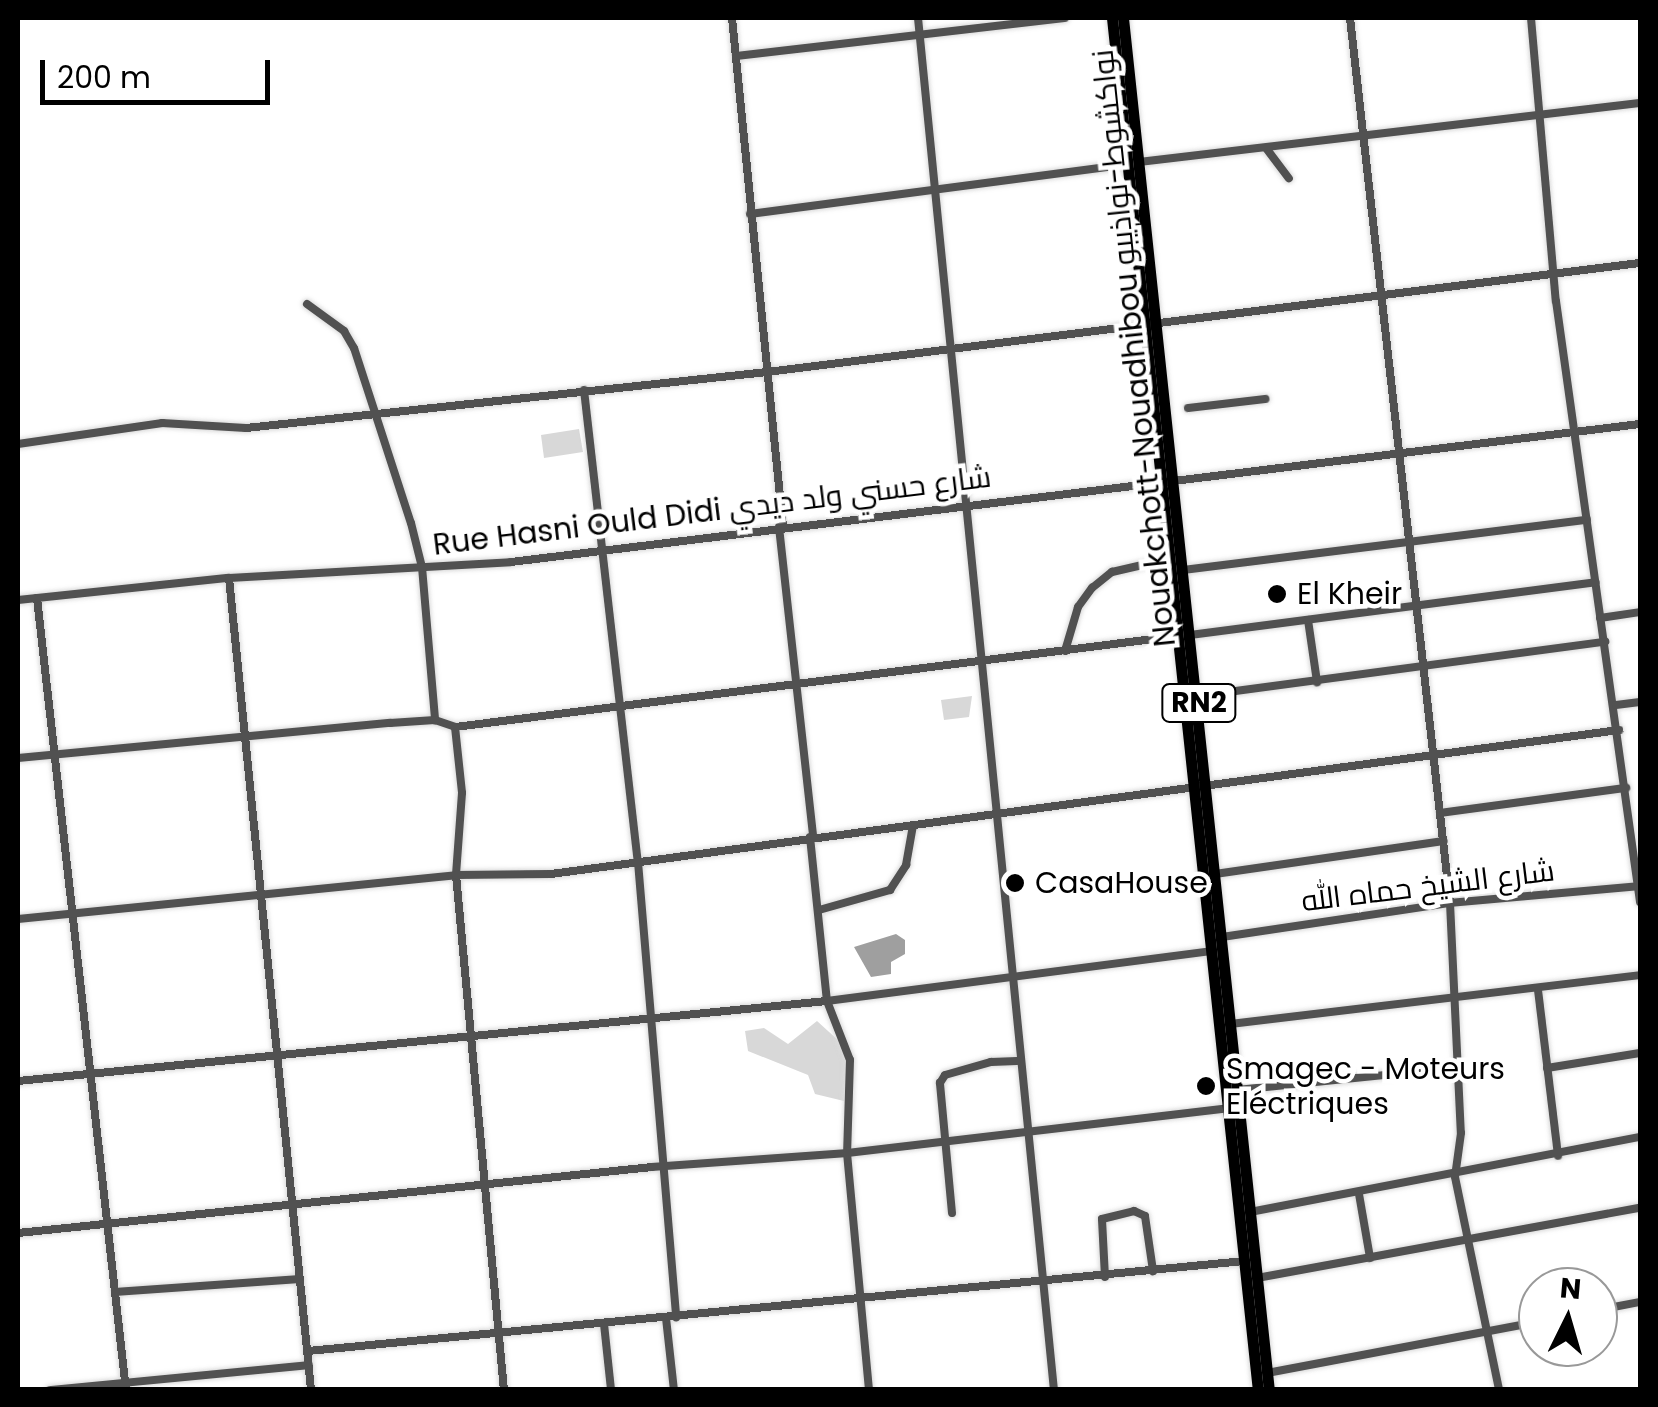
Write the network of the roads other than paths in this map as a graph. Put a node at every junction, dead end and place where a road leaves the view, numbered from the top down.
1 (732, 18) edge
2 (918, 18) edge
3 (1066, 18) edge
4 (1112, 18) edge
5 (1123, 18) edge
6 (1350, 18) edge
7 (1530, 18) edge
8 (920, 32) junction
9 (736, 56) junction
10 (1640, 102) edge
11 (1541, 116) junction
12 (1363, 137) junction
13 (1266, 148) junction
14 (1133, 163) junction
15 (1288, 178) dead end
16 (931, 190) junction
17 (750, 214) junction
18 (1640, 263) edge
19 (1556, 271) junction
20 (1379, 295) junction
21 (307, 304) dead end
22 (1150, 324) junction
23 (948, 348) junction
24 (766, 372) junction
25 (584, 390) junction
26 (1264, 399) dead end
27 (1188, 408) dead end
28 (375, 414) junction
29 (1640, 424) edge
30 (1573, 432) junction
31 (18, 444) edge
32 (1396, 454) junction
33 (1167, 482) junction
34 (964, 504) junction
35 (1587, 520) junction
36 (781, 527) junction
37 (1410, 546) junction
38 (603, 548) junction
39 (1151, 563) dead end
40 (422, 566) junction
41 (1183, 570) junction
42 (229, 578) junction
43 (1596, 582) junction
44 (38, 598) junction
45 (18, 600) edge
46 (1417, 606) junction
47 (1640, 612) edge
48 (1600, 618) junction
49 (1308, 620) junction
50 (1184, 636) junction
51 (1605, 642) junction
52 (1064, 652) junction
53 (981, 662) junction
54 (1424, 670) junction
55 (1317, 682) junction
56 (798, 684) junction
57 (1198, 696) junction
58 (1640, 702) edge
59 (1616, 705) junction
60 (621, 708) junction
61 (435, 720) junction
62 (455, 728) junction
63 (1619, 730) junction
64 (249, 736) junction
65 (55, 754) junction
66 (1434, 755) junction
67 (18, 758) edge
68 (1208, 786) junction
69 (1626, 788) junction
70 (1195, 790) junction
71 (1440, 813) junction
72 (998, 817) junction
73 (914, 826) junction
74 (812, 837) junction
75 (1444, 840) junction
76 (638, 862) junction
77 (1215, 874) junction
78 (456, 875) junction
79 (1639, 886) edge
80 (260, 892) junction
81 (1640, 902) edge
82 (1450, 903) junction
83 (819, 910) junction
84 (72, 912) junction
85 (18, 919) edge
86 (1222, 937) junction
87 (1213, 951) junction
88 (1640, 975) edge
89 (1012, 978) junction
90 (1538, 990) junction
91 (827, 1000) junction
92 (1453, 1000) junction
93 (651, 1018) junction
94 (1230, 1024) junction
95 (474, 1034) junction
96 (279, 1051) junction
97 (1640, 1053) edge
98 (1018, 1061) junction
99 (1455, 1068) junction
100 (1547, 1068) junction
101 (93, 1078) junction
102 (18, 1081) edge
103 (1237, 1090) junction
104 (1228, 1108) junction
105 (1028, 1131) junction
106 (1640, 1136) edge
107 (943, 1143) junction
108 (847, 1153) junction
109 (1558, 1156) junction
110 (664, 1166) junction
111 (1456, 1177) junction
112 (484, 1186) junction
113 (1360, 1194) junction
114 (292, 1204) junction
115 (1640, 1208) edge
116 (1250, 1212) junction
117 (952, 1213) dead end
118 (107, 1222) junction
119 (18, 1234) edge
120 (1468, 1240) junction
121 (1370, 1258) junction
122 (1244, 1261) junction
123 (1154, 1271) junction
124 (1106, 1276) junction
125 (1256, 1278) junction
126 (300, 1279) junction
127 (1045, 1283) junction
128 (115, 1292) junction
129 (863, 1302) junction
130 (671, 1318) junction
131 (604, 1324) junction
132 (1518, 1326) edge
133 (1488, 1331) junction
134 (498, 1335) junction
135 (308, 1351) junction
136 (309, 1365) junction
137 (1267, 1373) junction
138 (125, 1386) edge
139 (50, 1390) edge
140 (311, 1390) edge
141 (504, 1390) edge
142 (611, 1390) edge
143 (674, 1390) edge
144 (870, 1390) edge
145 (1054, 1390) edge
146 (1258, 1390) edge
147 (1269, 1390) edge
148 (1499, 1390) edge

1 - 9 street
2 - 8 street
3 - 8 street
4 - 14 highway, Nouakchott-Nouadhibou نواكشوط-نواذيبو / RN2
5 - 14 highway, Nouakchott-Nouadhibou نواكشوط-نواذيبو / RN2
6 - 12 street
7 - 11 street
8 - 9 street
8 - 16 street
9 - 17 street
10 - 11 street
11 - 12 street
11 - 19 street
12 - 13 street
12 - 20 street
13 - 14 street
13 - 15 street
14 - 16 street
14 - 22 highway, Nouakchott-Nouadhibou نواكشوط-نواذيبو / RN2
16 - 17 street
16 - 23 street
17 - 24 street
18 - 19 street
19 - 20 street
19 - 30 street
20 - 22 street
20 - 32 street
21 - 28 street
22 - 23 street
22 - 33 highway, Nouakchott-Nouadhibou نواكشوط-نواذيبو / RN2
23 - 24 street
23 - 34 street
24 - 25 street
24 - 36 street
25 - 28 street
25 - 38 street
26 - 27 street
28 - 31 street
28 - 40 street
29 - 30 street, Rue Hasni Ould Didi شارع حسني ولد ديدي
30 - 32 street, Rue Hasni Ould Didi شارع حسني ولد ديدي
30 - 35 street
32 - 33 street, Rue Hasni Ould Didi شارع حسني ولد ديدي
32 - 37 street
33 - 34 street, Rue Hasni Ould Didi شارع حسني ولد ديدي
33 - 41 highway, Nouakchott-Nouadhibou نواكشوط-نواذيبو / RN2
33 - 50 highway, Nouakchott-Nouadhibou نواكشوط-نواذيبو / RN2
34 - 36 street, Rue Hasni Ould Didi شارع حسني ولد ديدي
34 - 53 street
35 - 37 street
35 - 43 street
36 - 38 street, Rue Hasni Ould Didi شارع حسني ولد ديدي
36 - 56 street
37 - 41 street
37 - 46 street
38 - 40 street, Rue Hasni Ould Didi شارع حسني ولد ديدي
38 - 60 street
39 - 52 street
40 - 42 street, Rue Hasni Ould Didi شارع حسني ولد ديدي
40 - 61 street
41 - 50 highway, Nouakchott-Nouadhibou نواكشوط-نواذيبو / RN2
42 - 44 street, Rue Hasni Ould Didi شارع حسني ولد ديدي
42 - 64 street
43 - 46 street
43 - 48 street
44 - 45 street, Rue Hasni Ould Didi شارع حسني ولد ديدي
44 - 65 street
46 - 49 street
46 - 54 street
47 - 48 street
48 - 51 street
49 - 50 street
49 - 55 street
50 - 52 street
50 - 57 highway, Nouakchott-Nouadhibou نواكشوط-نواذيبو / RN2
50 - 70 highway, Nouakchott-Nouadhibou نواكشوط-نواذيبو / RN2
51 - 54 street
51 - 59 street
52 - 53 street
53 - 56 street
53 - 72 street
54 - 55 street
54 - 66 street
55 - 57 street
56 - 60 street
56 - 74 street
57 - 68 highway, Nouakchott-Nouadhibou نواكشوط-نواذيبو / RN2
58 - 59 street
59 - 63 street
60 - 62 street
60 - 76 street
61 - 62 street
61 - 64 street
62 - 78 street
63 - 66 street
63 - 69 street
64 - 65 street
64 - 80 street
65 - 67 street
65 - 84 street
66 - 68 street
66 - 71 street
68 - 70 street
68 - 77 highway, Nouakchott-Nouadhibou نواكشوط-نواذيبو / RN2
69 - 71 street
69 - 79 street
70 - 72 street
70 - 87 highway, Nouakchott-Nouadhibou نواكشوط-نواذيبو / RN2
71 - 75 street
72 - 73 street
72 - 89 street
73 - 74 street
73 - 83 street
74 - 76 street
74 - 83 street
75 - 77 street
75 - 82 street
76 - 78 street
76 - 93 street
77 - 86 highway, Nouakchott-Nouadhibou نواكشوط-نواذيبو / RN2
78 - 80 street
78 - 95 street
79 - 81 street
79 - 82 street, شارع الشيخ حماه الله
80 - 84 street
80 - 96 street
82 - 86 street, شارع الشيخ حماه الله
82 - 92 street
83 - 91 street
84 - 85 street
84 - 101 street
86 - 94 highway, Nouakchott-Nouadhibou نواكشوط-نواذيبو / RN2
87 - 89 street
87 - 104 highway, Nouakchott-Nouadhibou نواكشوط-نواذيبو / RN2
88 - 90 street
89 - 91 street
89 - 98 street
90 - 92 street
90 - 100 street
91 - 93 street
91 - 108 street
92 - 94 street
92 - 99 street
93 - 95 street
93 - 110 street
94 - 103 highway, Nouakchott-Nouadhibou نواكشوط-نواذيبو / RN2
95 - 96 street
95 - 112 street
96 - 101 street
96 - 114 street
97 - 100 street
98 - 105 street
98 - 107 street
99 - 103 street
99 - 111 street
100 - 109 street
101 - 102 street
101 - 118 street
103 - 116 highway, Nouakchott-Nouadhibou نواكشوط-نواذيبو / RN2
104 - 105 street
104 - 122 highway, Nouakchott-Nouadhibou نواكشوط-نواذيبو / RN2
105 - 107 street
105 - 127 street
106 - 109 street
107 - 108 street
107 - 117 street
108 - 110 street
108 - 129 street
109 - 111 street
110 - 112 street
110 - 130 street
111 - 113 street
111 - 120 street
112 - 114 street
112 - 134 street
113 - 116 street
113 - 121 street
114 - 118 street
114 - 126 street
115 - 120 street
116 - 125 highway, Nouakchott-Nouadhibou نواكشوط-نواذيبو / RN2
118 - 119 street
118 - 128 street
120 - 121 street
120 - 133 street
121 - 125 street
122 - 123 street
122 - 146 highway, Nouakchott-Nouadhibou نواكشوط-نواذيبو / RN2
123 - 124 street
123 - 124 street
124 - 127 street
125 - 137 highway, Nouakchott-Nouadhibou نواكشوط-نواذيبو / RN2
126 - 128 street
126 - 135 street
127 - 129 street
127 - 145 street
128 - 138 street
129 - 130 street
129 - 144 street
130 - 131 street
130 - 143 street
131 - 134 street
131 - 142 street
132 - 133 street
133 - 137 street
133 - 148 street
134 - 135 street
134 - 141 street
135 - 136 street
136 - 138 street
136 - 140 street
137 - 147 highway, Nouakchott-Nouadhibou نواكشوط-نواذيبو / RN2
138 - 139 street

